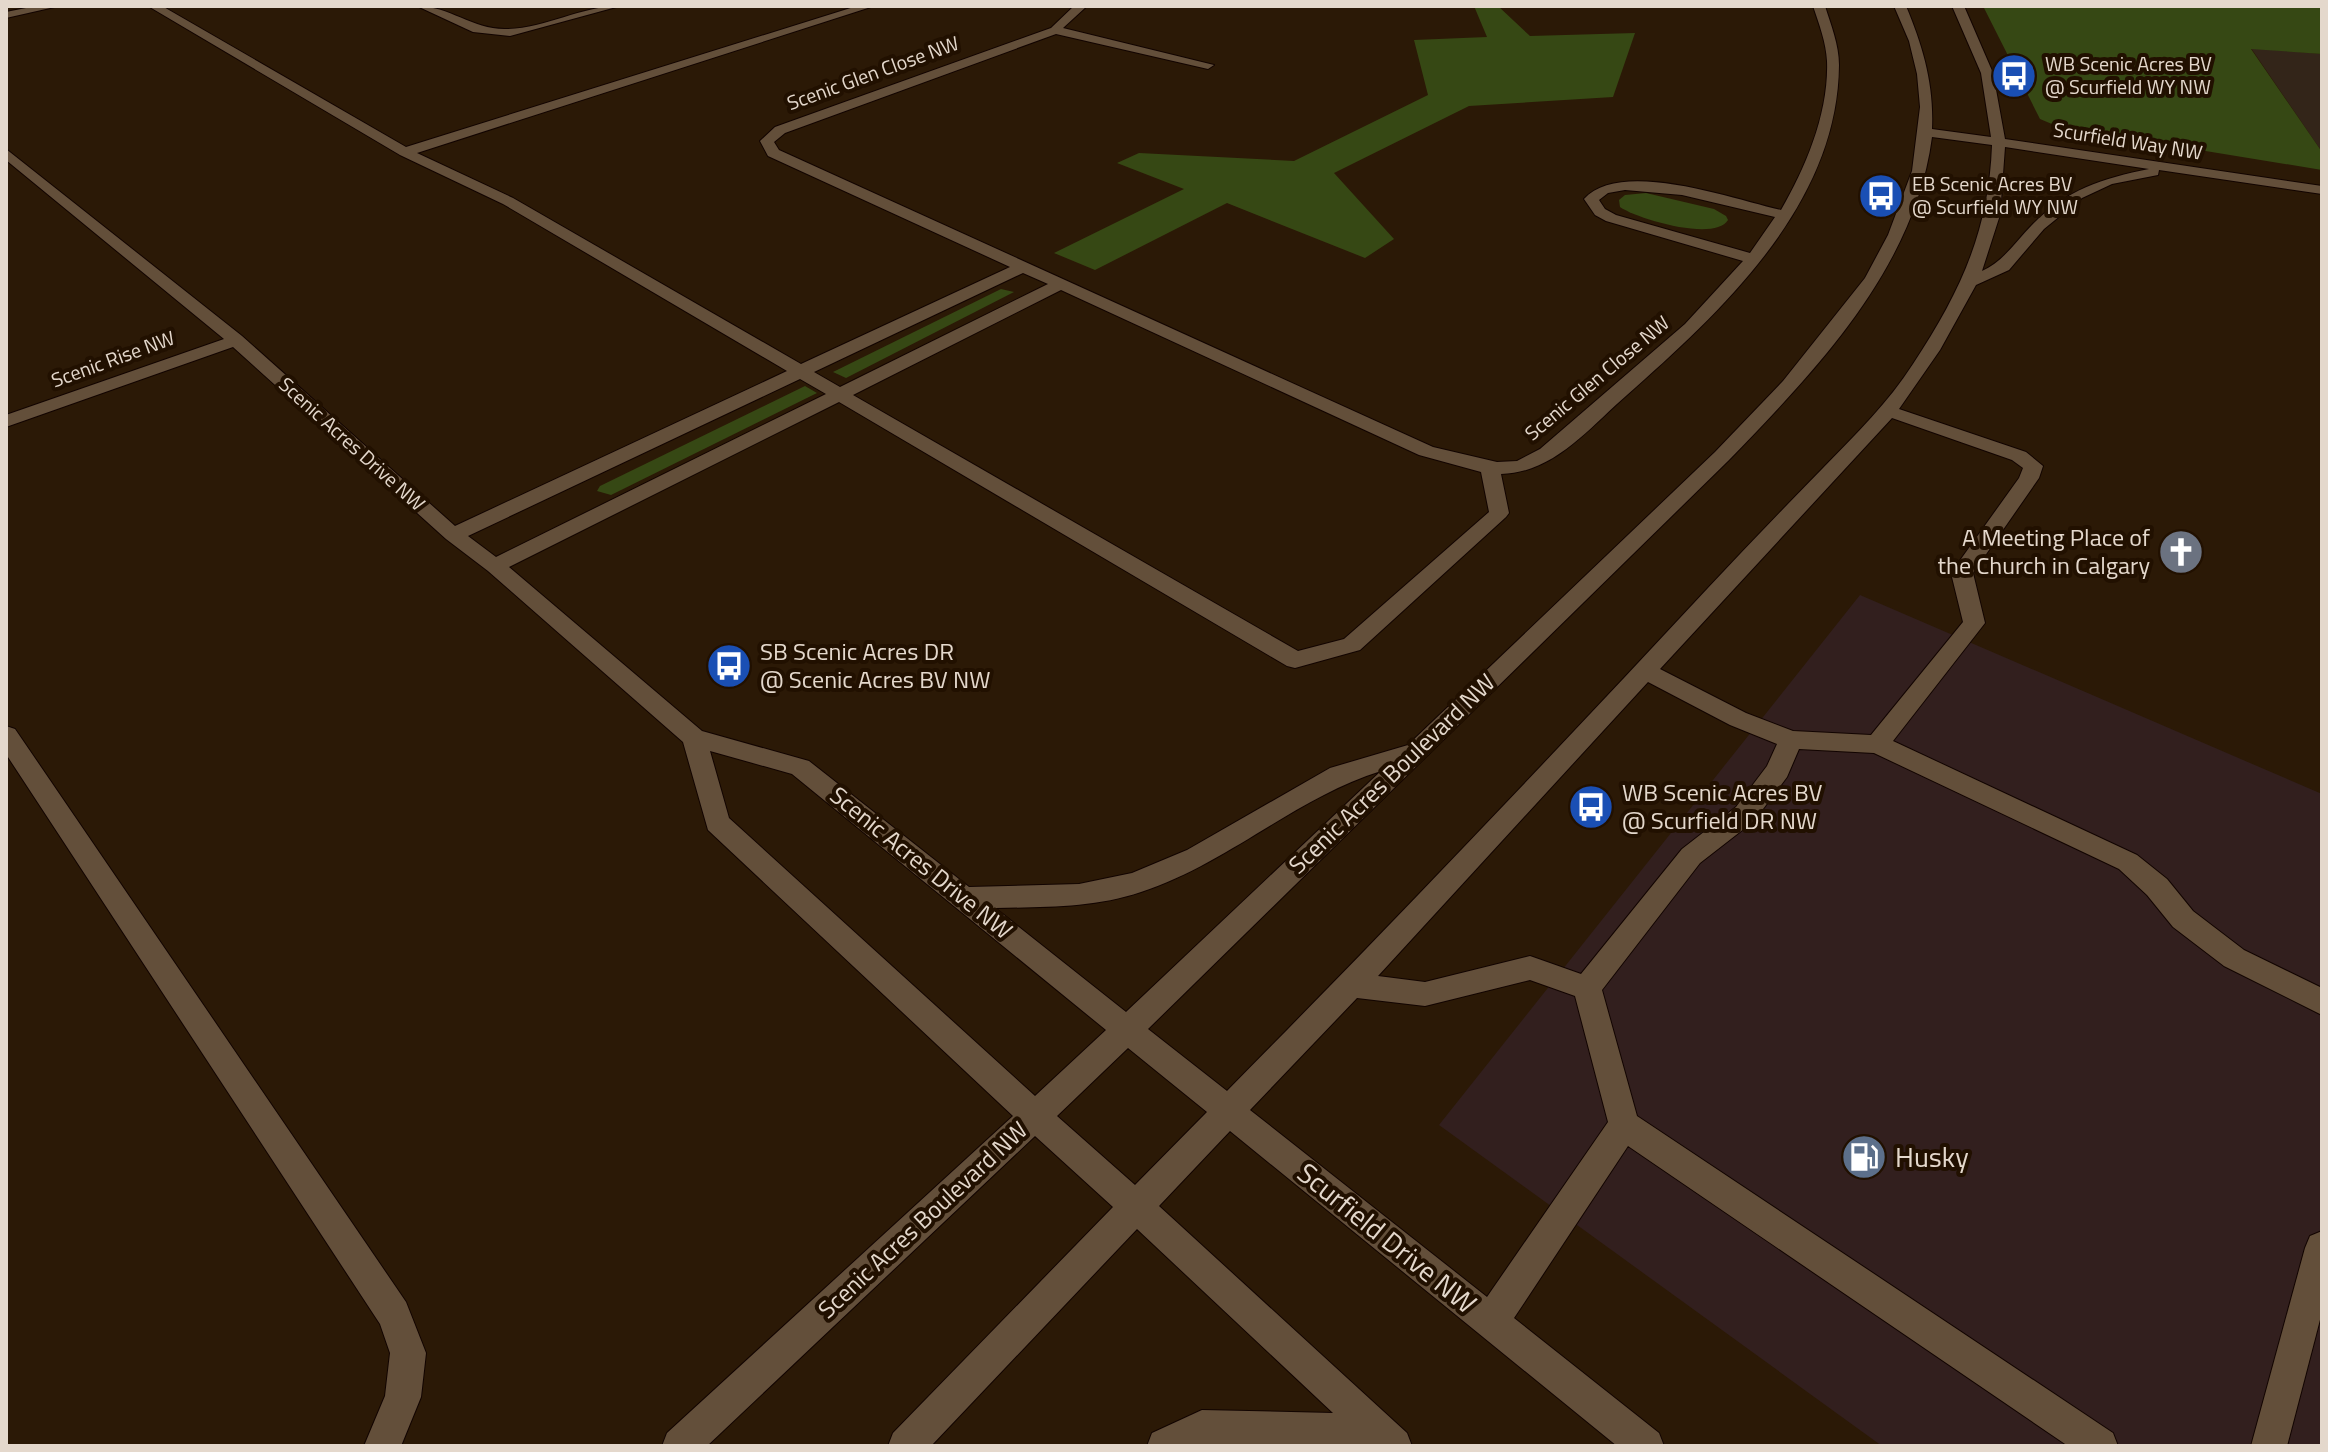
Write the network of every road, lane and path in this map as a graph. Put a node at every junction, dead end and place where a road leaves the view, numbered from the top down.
1 (53, 6) edge
2 (154, 6) edge
3 (423, 6) edge
4 (614, 6) edge
5 (868, 6) edge
6 (1081, 6) edge
7 (1819, 6) edge
8 (1900, 6) edge
9 (1958, 6) edge
10 (6, 15) edge
11 (1055, 30) junction
12 (1208, 65) dead end
13 (1928, 132) junction
14 (1999, 143) junction
15 (405, 152) junction
16 (6, 153) edge
17 (2172, 168) junction
18 (2322, 190) edge
19 (1784, 215) junction
20 (1753, 259) junction
21 (1023, 267) junction
22 (1969, 282) junction
23 (1061, 284) junction
24 (236, 340) junction
25 (805, 372) junction
26 (842, 393) junction
27 (1888, 411) junction
28 (6, 421) edge
29 (1490, 468) junction
30 (453, 535) junction
31 (495, 566) junction
32 (1646, 671) junction
33 (6, 735) edge
34 (694, 738) junction
35 (1791, 740) junction
36 (1877, 744) junction
37 (1416, 751) junction
38 (964, 898) junction
39 (1352, 985) junction
40 (1587, 988) junction
41 (2322, 1002) edge
42 (1126, 1031) junction
43 (1229, 1112) junction
44 (1035, 1116) junction
45 (1624, 1125) junction
46 (1135, 1206) junction
47 (2322, 1248) edge
48 (1491, 1322) junction
49 (1386, 1439) edge
50 (382, 1446) edge
51 (680, 1446) edge
52 (906, 1446) edge
53 (1165, 1446) edge
54 (1646, 1446) edge
55 (2100, 1446) edge
56 (2269, 1446) edge

1 - 10 street
2 - 15 street
3 - 4 street
5 - 15 street
6 - 11 street, Scenic Glen Close NW
7 - 19 street, Scenic Glen Close NW
8 - 13 street, Scenic Acres Boulevard NW
9 - 14 street
11 - 12 street
11 - 21 street, Scenic Glen Close NW
13 - 14 street, Scurfield Way NW
13 - 37 street, Scenic Acres Boulevard NW
14 - 17 street, Scurfield Way NW
14 - 22 street
15 - 25 street
16 - 24 street, Scenic Acres Drive NW
17 - 18 street, Scurfield Way NW
17 - 22 street
19 - 20 street, Scenic Glen Close NW
19 - 20 street
20 - 29 street, Scenic Glen Close NW
21 - 23 street, Scenic Glen Close NW
21 - 25 street
22 - 27 street
23 - 26 street
23 - 29 street, Scenic Glen Close NW
24 - 28 street, Scenic Rise NW
24 - 30 street, Scenic Acres Drive NW
25 - 26 street
25 - 30 street
26 - 29 street
26 - 31 street
27 - 32 street
27 - 36 street
30 - 31 street, Scenic Acres Drive NW
31 - 34 street, Scenic Acres Drive NW
32 - 35 street
32 - 39 street
33 - 50 street
34 - 38 street, Scenic Acres Drive NW
34 - 44 street
35 - 36 street
35 - 40 street
36 - 41 street
37 - 38 street
37 - 42 street, Scenic Acres Boulevard NW
38 - 42 street, Scenic Acres Drive NW
39 - 40 street
39 - 43 street
40 - 45 street
42 - 43 street, Scurfield Drive NW
42 - 44 street, Scenic Acres Boulevard NW
43 - 46 street
43 - 48 street, Scurfield Drive NW
44 - 46 street
44 - 51 street, Scenic Acres Boulevard NW
45 - 48 street
45 - 55 street
46 - 49 street
46 - 52 street
47 - 56 street
48 - 54 street, Scurfield Drive NW
49 - 53 street

